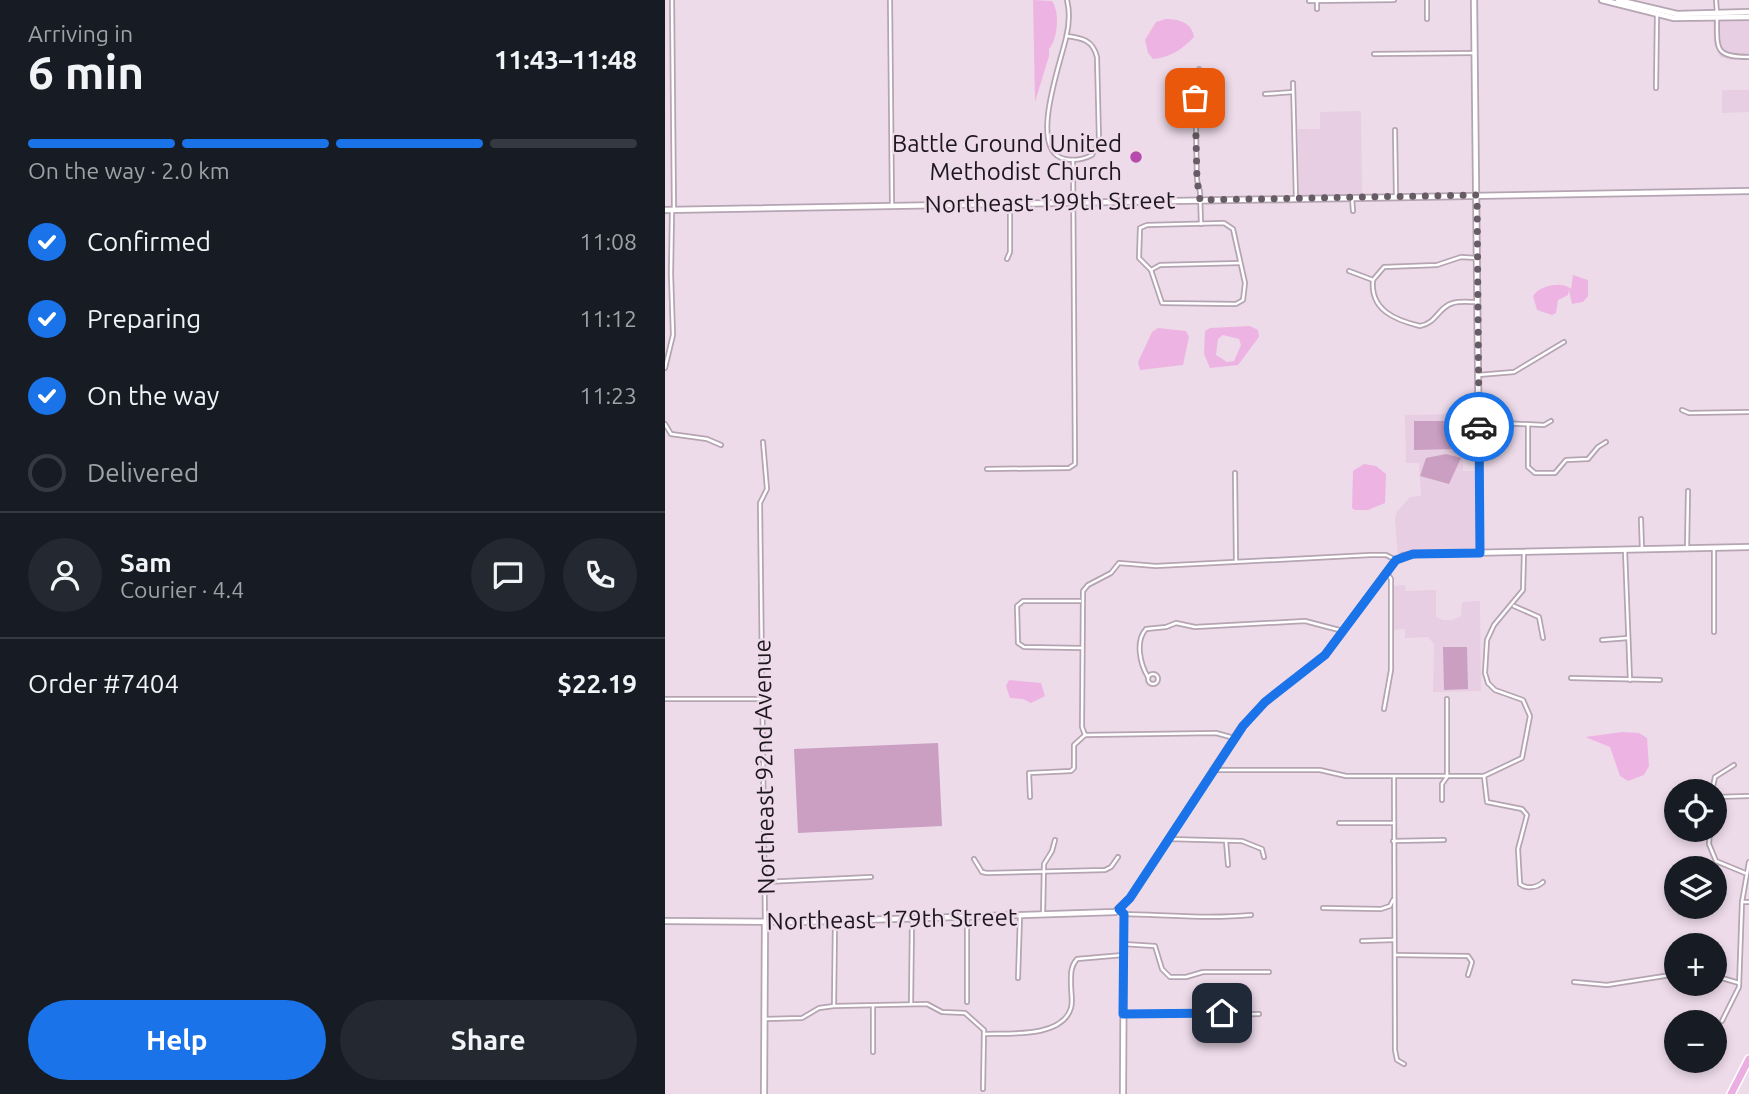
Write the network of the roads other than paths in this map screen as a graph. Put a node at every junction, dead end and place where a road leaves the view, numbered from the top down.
1 (672, 0) edge
2 (890, 0) edge
3 (1067, 0) edge
4 (1394, 0) edge
5 (1427, 0) edge
6 (1473, 0) edge
7 (1602, 0) edge
8 (1618, 0) edge
9 (1716, 0) edge
10 (1309, 1) edge
11 (1317, 1) edge
12 (1317, 9) dead end
13 (1657, 13) junction
14 (1749, 14) edge
15 (1717, 15) junction
16 (1427, 19) dead end
17 (1067, 36) junction
18 (1474, 53) junction
19 (1374, 54) dead end
20 (1749, 57) edge
21 (1199, 69) dead end
22 (1293, 83) dead end
23 (1656, 88) dead end
24 (1293, 92) junction
25 (1265, 94) dead end
26 (1395, 130) dead end
27 (1073, 160) junction
28 (1749, 191) edge
29 (1477, 195) junction
30 (1397, 196) junction
31 (1352, 197) junction
32 (1296, 198) junction
33 (1200, 200) junction
34 (1074, 202) junction
35 (1010, 203) junction
36 (892, 205) junction
37 (665, 210) edge
38 (673, 210) junction
39 (1353, 211) dead end
40 (1201, 224) junction
41 (1477, 257) junction
42 (1007, 259) dead end
43 (1240, 263) junction
44 (1151, 270) junction
45 (1349, 271) dead end
46 (1373, 280) junction
47 (1478, 302) junction
48 (1564, 342) dead end
49 (665, 368) edge
50 (1478, 375) junction
51 (1682, 410) dead end
52 (1749, 412) edge
53 (1551, 421) dead end
54 (1479, 422) junction
55 (665, 424) edge
56 (1528, 425) junction
57 (763, 442) dead end
58 (1607, 442) dead end
59 (721, 445) dead end
60 (987, 469) dead end
61 (1235, 473) dead end
62 (1688, 491) dead end
63 (1641, 519) dead end
64 (1749, 547) edge
65 (1714, 548) junction
66 (1687, 549) junction
67 (1625, 550) junction
68 (1642, 550) junction
69 (1524, 552) junction
70 (1480, 553) junction
71 (1396, 560) junction
72 (1236, 561) junction
73 (1386, 570) junction
74 (1082, 599) junction
75 (1512, 605) junction
76 (1343, 631) junction
77 (1714, 632) dead end
78 (1543, 638) dead end
79 (1628, 638) junction
80 (1602, 640) dead end
81 (1082, 648) junction
82 (1149, 677) dead end
83 (1571, 678) dead end
84 (1660, 680) dead end
85 (1630, 681) junction
86 (665, 699) edge
87 (764, 699) junction
88 (1447, 699) dead end
89 (1384, 709) dead end
90 (1085, 735) junction
91 (1234, 738) junction
92 (1734, 765) dead end
93 (1212, 770) junction
94 (1484, 776) junction
95 (1394, 777) junction
96 (1447, 777) junction
97 (1715, 779) edge
98 (1749, 796) edge
99 (1030, 797) dead end
100 (1727, 797) edge
101 (1442, 800) dead end
102 (1339, 823) dead end
103 (1394, 823) junction
104 (1168, 839) junction
105 (1055, 840) dead end
106 (1444, 840) dead end
107 (1394, 841) junction
108 (1226, 842) junction
109 (1118, 857) dead end
110 (1265, 857) dead end
111 (974, 859) dead end
112 (1749, 862) edge
113 (1228, 865) dead end
114 (1727, 866) edge
115 (1043, 872) junction
116 (1745, 873) junction
117 (871, 877) dead end
118 (765, 882) junction
119 (1543, 882) dead end
120 (1393, 900) junction
121 (1742, 902) junction
122 (1749, 902) edge
123 (1323, 908) dead end
124 (1119, 909) junction
125 (1124, 914) junction
126 (1043, 915) junction
127 (1251, 915) dead end
128 (1020, 916) junction
129 (967, 918) junction
130 (912, 919) junction
131 (665, 921) edge
132 (835, 921) junction
133 (765, 922) junction
134 (1394, 940) junction
135 (1362, 941) dead end
136 (1123, 944) junction
137 (1123, 955) junction
138 (1395, 955) junction
139 (1269, 972) dead end
140 (1468, 975) dead end
141 (1664, 976) edge
142 (1018, 978) dead end
143 (1727, 980) edge
144 (1574, 982) dead end
145 (1739, 983) junction
146 (967, 1002) dead end
147 (911, 1004) junction
148 (834, 1006) junction
149 (873, 1006) junction
150 (1726, 1010) edge
151 (1123, 1014) junction
152 (1259, 1014) dead end
153 (765, 1020) junction
154 (985, 1034) junction
155 (873, 1052) dead end
156 (1749, 1059) edge
157 (1405, 1064) dead end
158 (983, 1089) dead end
159 (764, 1094) edge
160 (1123, 1094) edge
161 (1731, 1094) edge

1 - 38 street
2 - 36 street
3 - 17 street
4 - 11 street
5 - 16 street
6 - 18 street
7 - 13 street
8 - 13 street
9 - 15 street
10 - 11 street
11 - 12 street
13 - 15 street
13 - 23 street
14 - 15 street
15 - 20 street
17 - 27 street
17 - 27 street
18 - 19 street
18 - 29 street
21 - 33 street
22 - 24 street
24 - 25 street
24 - 32 street
26 - 30 street
27 - 34 street
28 - 29 street, Northeast 199th Street
29 - 30 street, Northeast 199th Street
29 - 41 street
30 - 31 street, Northeast 199th Street
31 - 32 street, Northeast 199th Street
31 - 39 street
32 - 33 street, Northeast 199th Street
33 - 34 street, Northeast 199th Street
33 - 40 street
34 - 35 street, Northeast 199th Street
34 - 60 street
35 - 36 street, Northeast 199th Street
35 - 42 street
36 - 38 street, Northeast 199th Street
37 - 38 street, Northeast 199th Street
38 - 49 street
40 - 43 street
40 - 44 street
41 - 46 street
41 - 47 street
43 - 44 street
43 - 44 street
45 - 46 street
46 - 47 street
47 - 50 street
48 - 50 street
50 - 54 street
51 - 52 street
53 - 56 street
54 - 56 street
54 - 70 street
55 - 59 street
56 - 58 street
57 - 87 street, Northeast 92nd Avenue
61 - 72 street
62 - 66 street
63 - 68 street
64 - 65 street
65 - 66 street
65 - 77 street
66 - 68 street
67 - 68 street
67 - 69 street
67 - 79 street
69 - 70 street
69 - 75 street
70 - 71 street
71 - 72 street
71 - 73 street
72 - 74 street
73 - 76 street
73 - 89 street
74 - 81 street
74 - 81 street
75 - 78 street
75 - 94 street
76 - 82 street
76 - 91 street
79 - 80 street
79 - 85 street
81 - 90 street
83 - 85 street
84 - 85 street
86 - 87 street
87 - 118 street, Northeast 92nd Avenue
88 - 96 street
90 - 91 street
90 - 99 street
91 - 93 street
92 - 97 street
93 - 95 street
93 - 104 street
94 - 96 street
94 - 119 street
95 - 96 street
95 - 103 street
96 - 101 street
98 - 100 street
102 - 103 street
103 - 107 street
104 - 108 street
104 - 124 street
105 - 115 street
106 - 107 street
107 - 120 street
108 - 110 street
108 - 113 street
109 - 115 street
111 - 115 street
112 - 116 street
114 - 116 street
115 - 126 street
116 - 121 street
117 - 118 street
118 - 133 street, Northeast 92nd Avenue
120 - 123 street
120 - 134 street
121 - 122 street
121 - 145 street
124 - 125 street
124 - 126 street, Northeast 179th Street
125 - 127 street
125 - 136 street
126 - 128 street, Northeast 179th Street
128 - 129 street, Northeast 179th Street
128 - 142 street
129 - 130 street, Northeast 179th Street
129 - 146 street
130 - 132 street, Northeast 179th Street
130 - 147 street
131 - 133 street, Northeast 179th Street
132 - 133 street, Northeast 179th Street
132 - 148 street
133 - 153 street, Northeast 92nd Avenue
134 - 135 street
134 - 138 street
136 - 137 street
136 - 139 street
137 - 151 street
137 - 154 street
138 - 140 street
138 - 157 street
141 - 144 street
143 - 145 street
145 - 150 street
147 - 149 street
147 - 154 street
148 - 149 street
148 - 153 street
149 - 155 street
151 - 152 street
151 - 160 street
153 - 159 street, Northeast 92nd Avenue
154 - 158 street
156 - 161 highway

